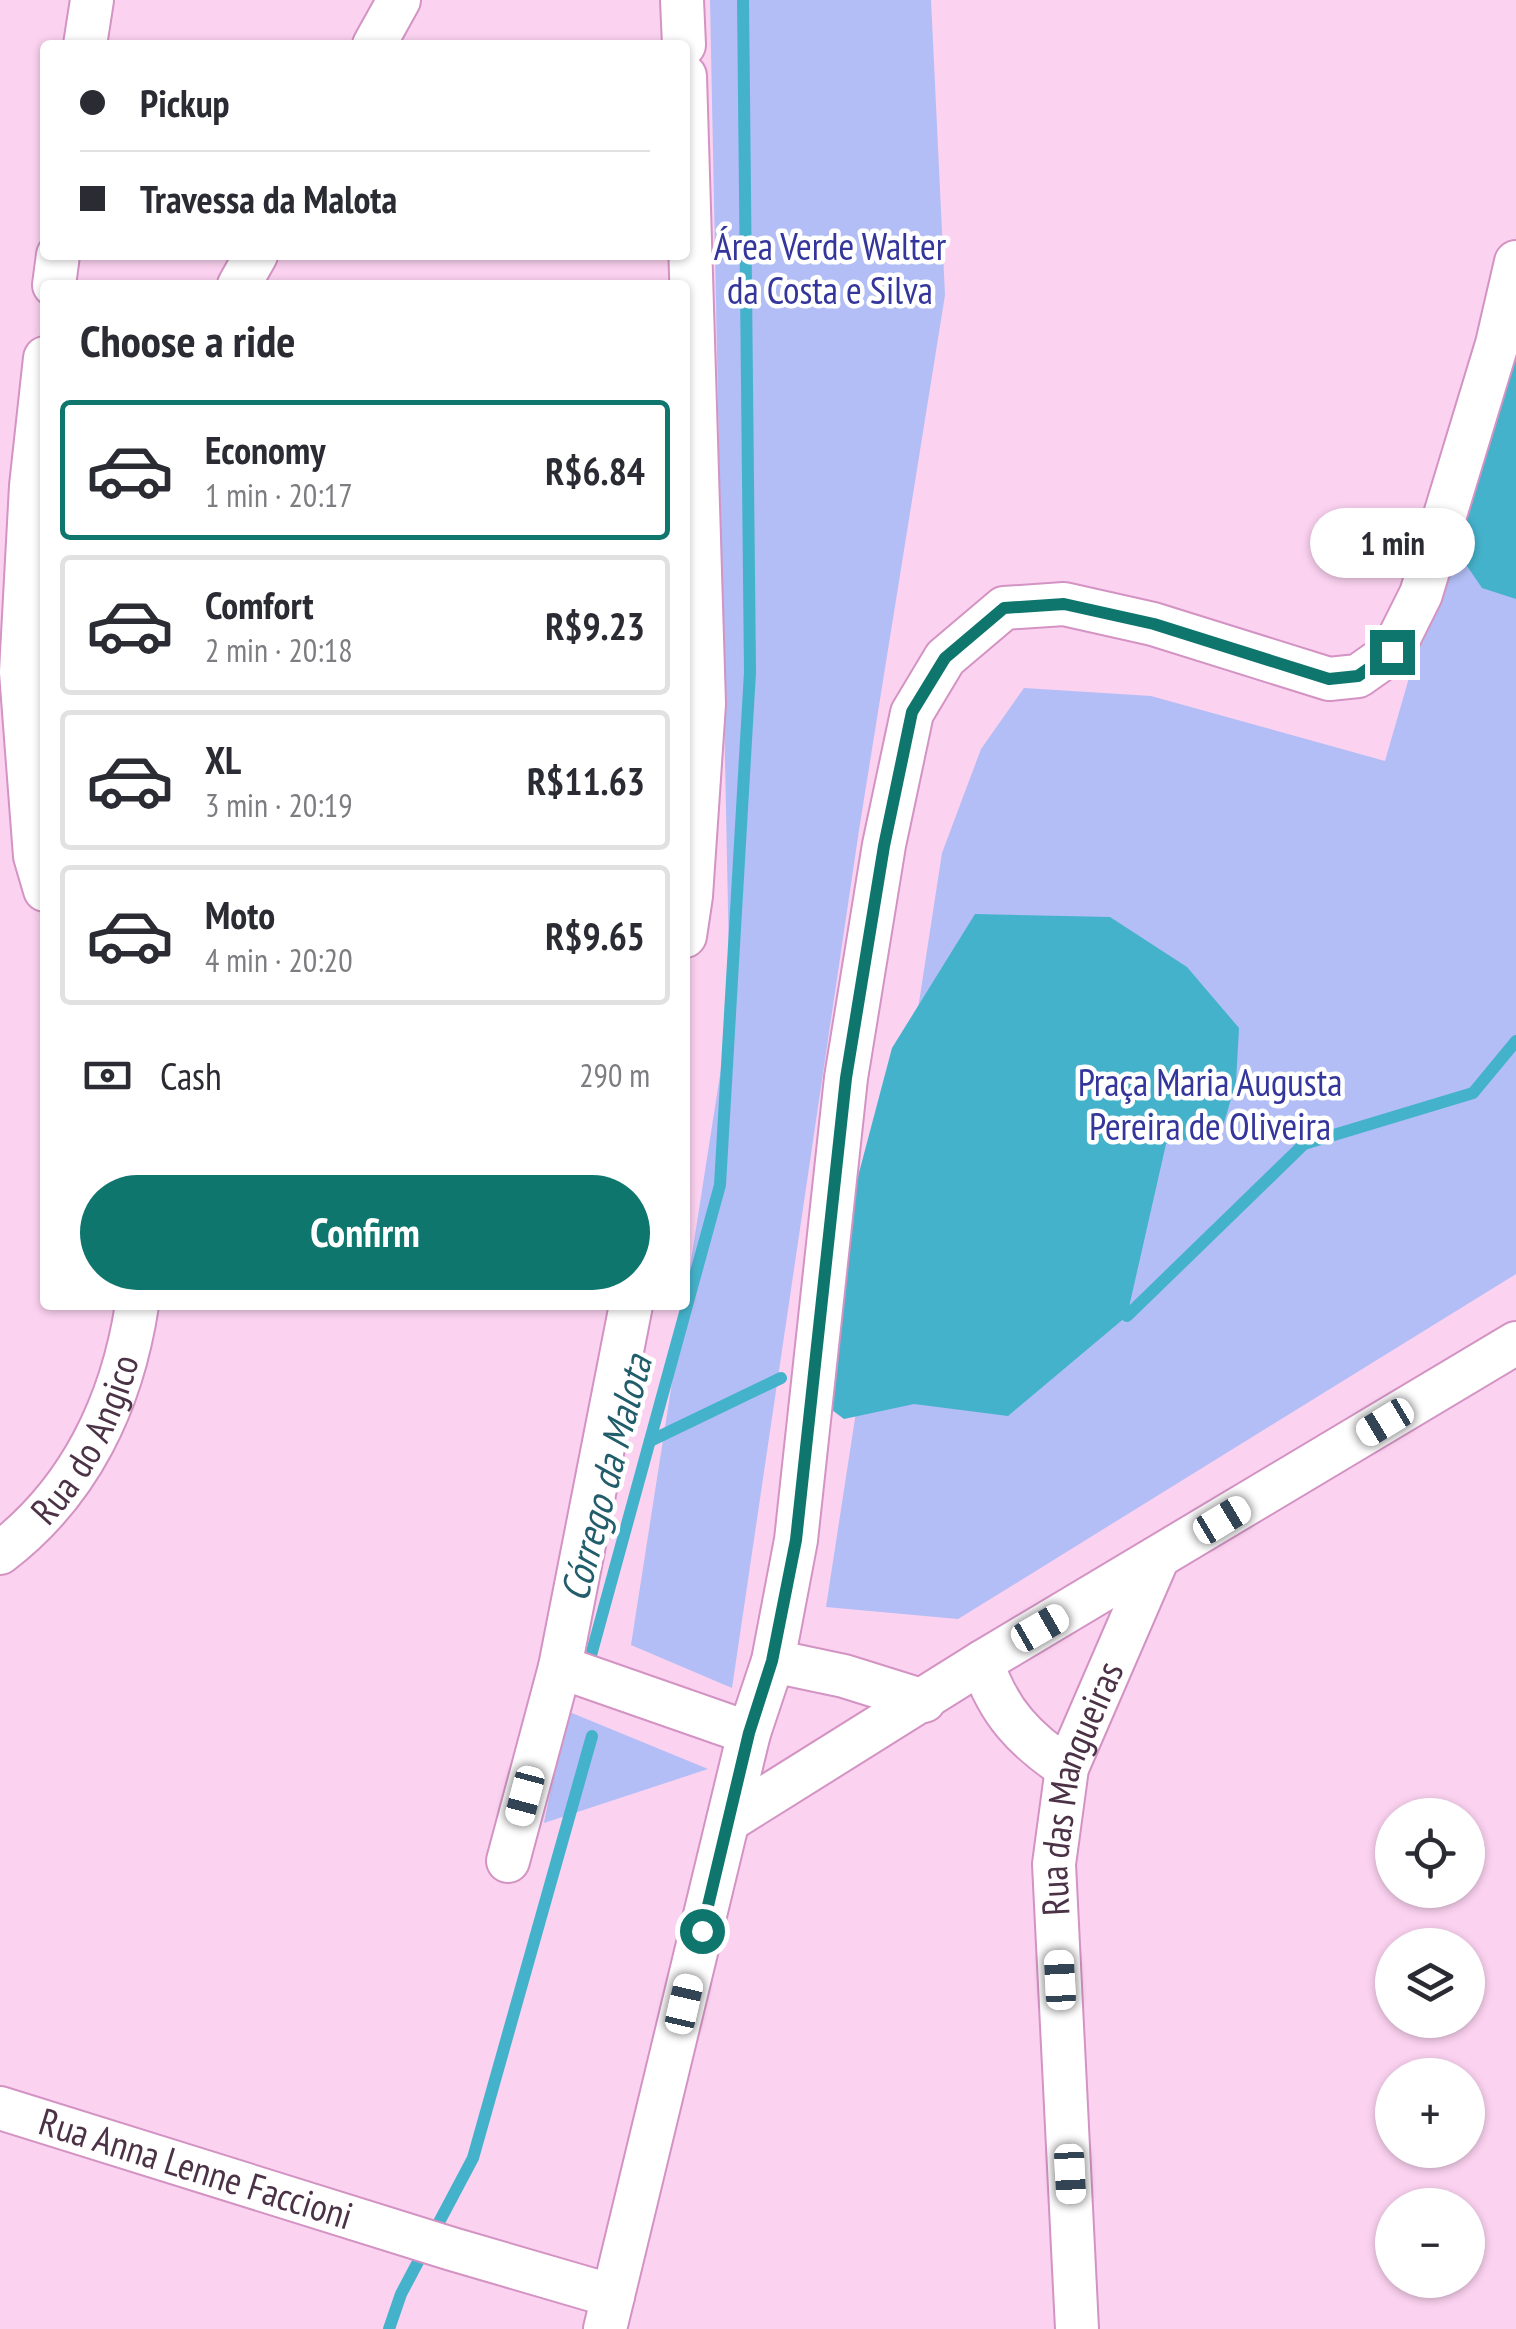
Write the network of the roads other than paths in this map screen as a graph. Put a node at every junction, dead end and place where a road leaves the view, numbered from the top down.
1 (92, 0) edge
2 (399, 0) edge
3 (682, 0) edge
4 (86, 40) edge
5 (377, 40) edge
6 (684, 40) edge
7 (690, 241) edge
8 (1516, 262) edge
9 (40, 404) edge
10 (40, 639) edge
11 (22, 672) junction
12 (40, 873) edge
13 (690, 903) edge
14 (136, 1310) edge
15 (630, 1310) edge
16 (1516, 1343) edge
17 (0, 1552) edge
18 (1156, 1560) junction
19 (772, 1661) junction
20 (982, 1662) junction
21 (560, 1668) junction
22 (924, 1702) junction
23 (749, 1733) junction
24 (1067, 1768) junction
25 (728, 1821) junction
26 (508, 1860) dead end
27 (0, 2108) edge
28 (609, 2312) edge
29 (1078, 2329) edge

1 - 4 street
2 - 5 street
3 - 6 street
7 - 13 street
8 - 19 street
9 - 11 street
10 - 11 street
11 - 12 street
14 - 17 street, Rua do Angico
15 - 21 street
16 - 18 street
18 - 20 street
18 - 24 street, Rua das Mangueiras
19 - 22 street
19 - 23 street
20 - 22 street
20 - 24 street
21 - 23 street
21 - 26 street
22 - 25 street
23 - 25 street
24 - 29 street, Rua das Mangueiras
25 - 28 street
27 - 28 street, Rua Anna Lenne Faccioni

